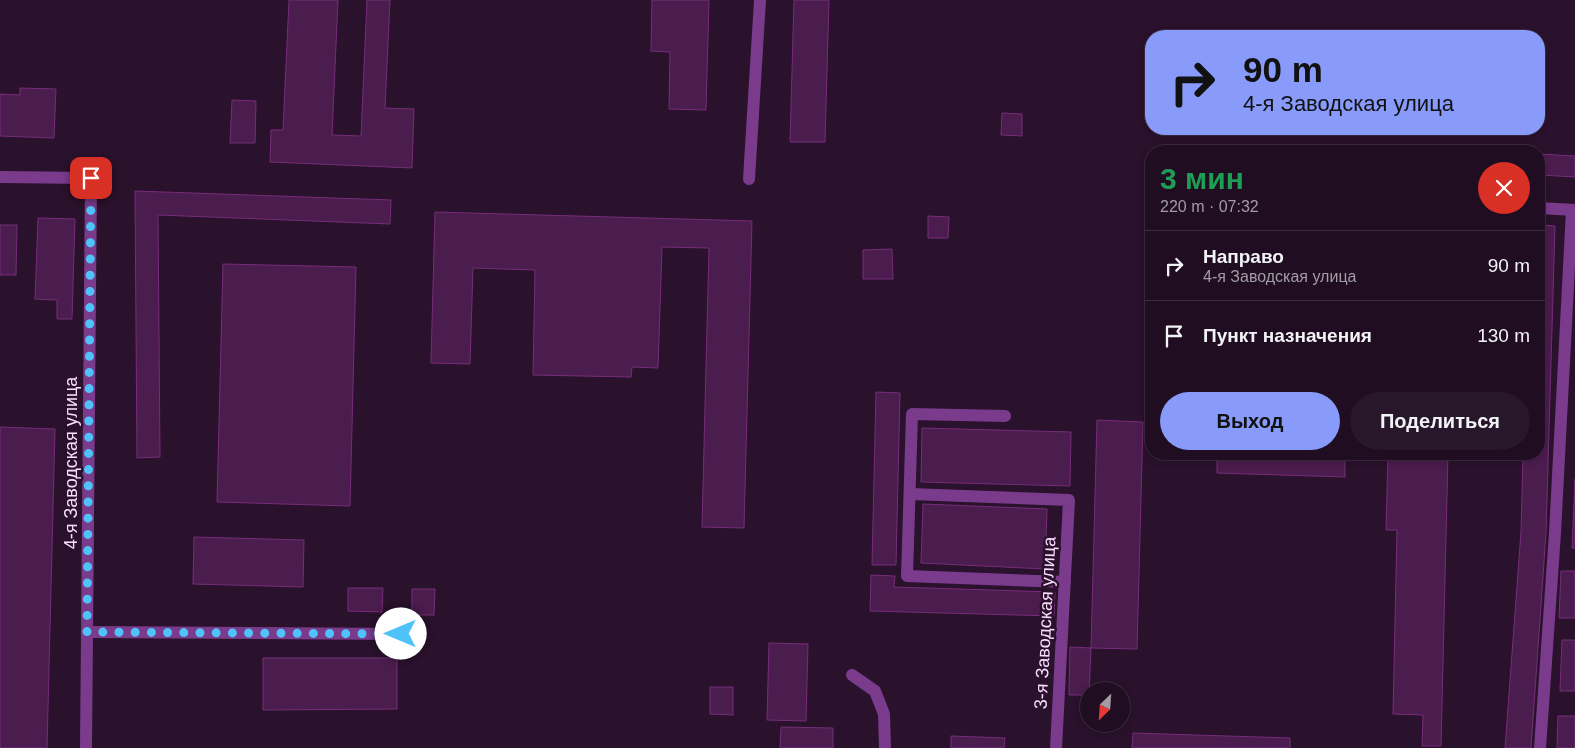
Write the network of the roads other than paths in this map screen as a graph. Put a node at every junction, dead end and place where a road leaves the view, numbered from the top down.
1 (760, 0) edge
2 (0, 177) edge
3 (749, 179) dead end
4 (1545, 208) edge
5 (1573, 210) edge
6 (1005, 416) dead end
7 (910, 494) junction
8 (1065, 582) junction
9 (87, 632) junction
10 (401, 634) dead end
11 (852, 675) dead end
12 (86, 748) edge
13 (885, 748) edge
14 (1056, 748) edge
15 (1540, 748) edge

1 - 3 street
2 - 9 street, 4-я Заводская улица
4 - 5 street
5 - 15 street
6 - 7 street
7 - 8 street
7 - 8 street, 3-я Заводская улица
8 - 14 street, 3-я Заводская улица
9 - 10 street
9 - 12 street, 4-я Заводская улица
11 - 13 street

